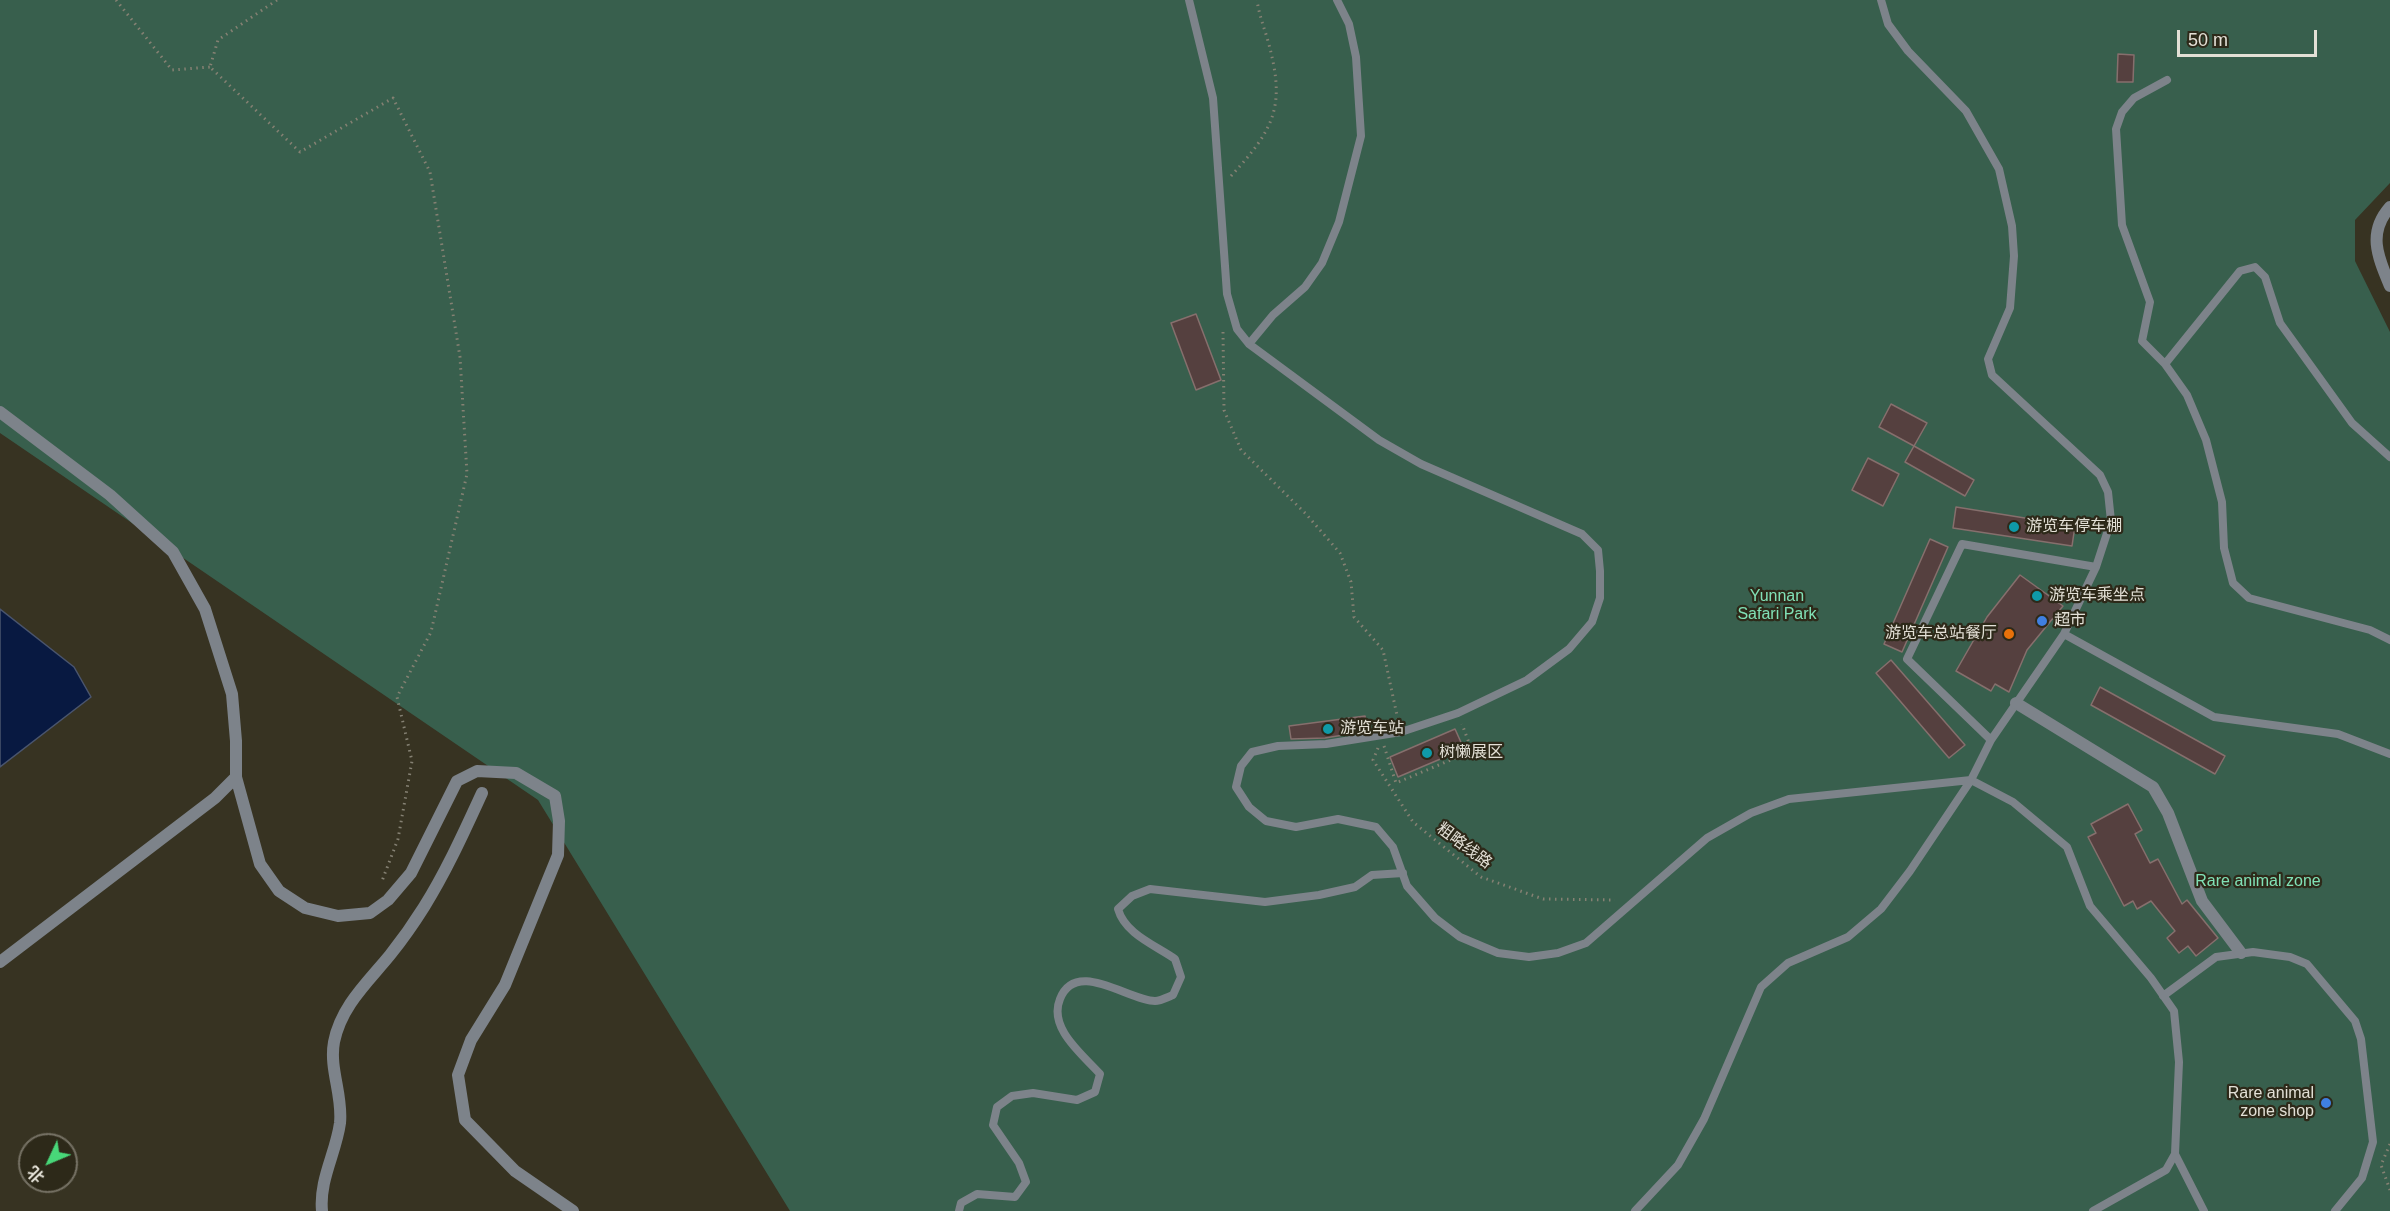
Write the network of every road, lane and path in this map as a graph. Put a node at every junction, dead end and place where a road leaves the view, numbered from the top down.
1 (116, 0) edge
2 (277, 0) edge
3 (1189, 0) edge
4 (1257, 0) edge
5 (1337, 0) edge
6 (1881, 0) edge
7 (210, 67) junction
8 (2167, 80) dead end
9 (1220, 189) junction
10 (2390, 207) edge
11 (2390, 286) edge
12 (1223, 327) dead end
13 (1249, 344) junction
14 (2165, 364) junction
15 (0, 412) edge
16 (2390, 457) edge
17 (2096, 567) junction
18 (2064, 634) junction
19 (2390, 640) edge
20 (2016, 704) junction
21 (1458, 712) junction
22 (1401, 732) junction
23 (1382, 735) junction
24 (1990, 740) junction
25 (2390, 754) edge
26 (236, 777) junction
27 (1971, 780) junction
28 (482, 793) dead end
29 (1403, 873) junction
30 (382, 882) dead end
31 (1635, 900) junction
32 (2241, 953) junction
33 (0, 962) edge
34 (2163, 996) junction
35 (2390, 1144) edge
36 (2175, 1155) junction
37 (2390, 1190) edge
38 (322, 1211) edge
39 (573, 1211) edge
40 (959, 1211) edge
41 (1635, 1211) edge
42 (2093, 1211) edge
43 (2204, 1211) edge
44 (2335, 1211) edge

1 - 7 path
2 - 7 path
3 - 9 lane
4 - 9 path
5 - 13 lane
6 - 17 lane
7 - 30 path
8 - 14 lane
9 - 13 lane
10 - 11 street
12 - 22 path
13 - 21 lane
14 - 16 lane
14 - 19 lane
15 - 26 street
17 - 18 lane
17 - 24 lane
18 - 20 lane
18 - 25 lane
20 - 24 lane
20 - 32 street
21 - 22 lane
21 - 23 path
22 - 23 lane
23 - 29 lane
23 - 31 path, 粗略线路
24 - 27 lane
26 - 33 street
26 - 39 street
27 - 31 lane
27 - 34 lane
27 - 41 lane
28 - 38 street
29 - 31 lane
29 - 40 lane
32 - 34 lane
32 - 44 lane
34 - 36 lane
35 - 37 path
36 - 42 lane
36 - 43 lane

